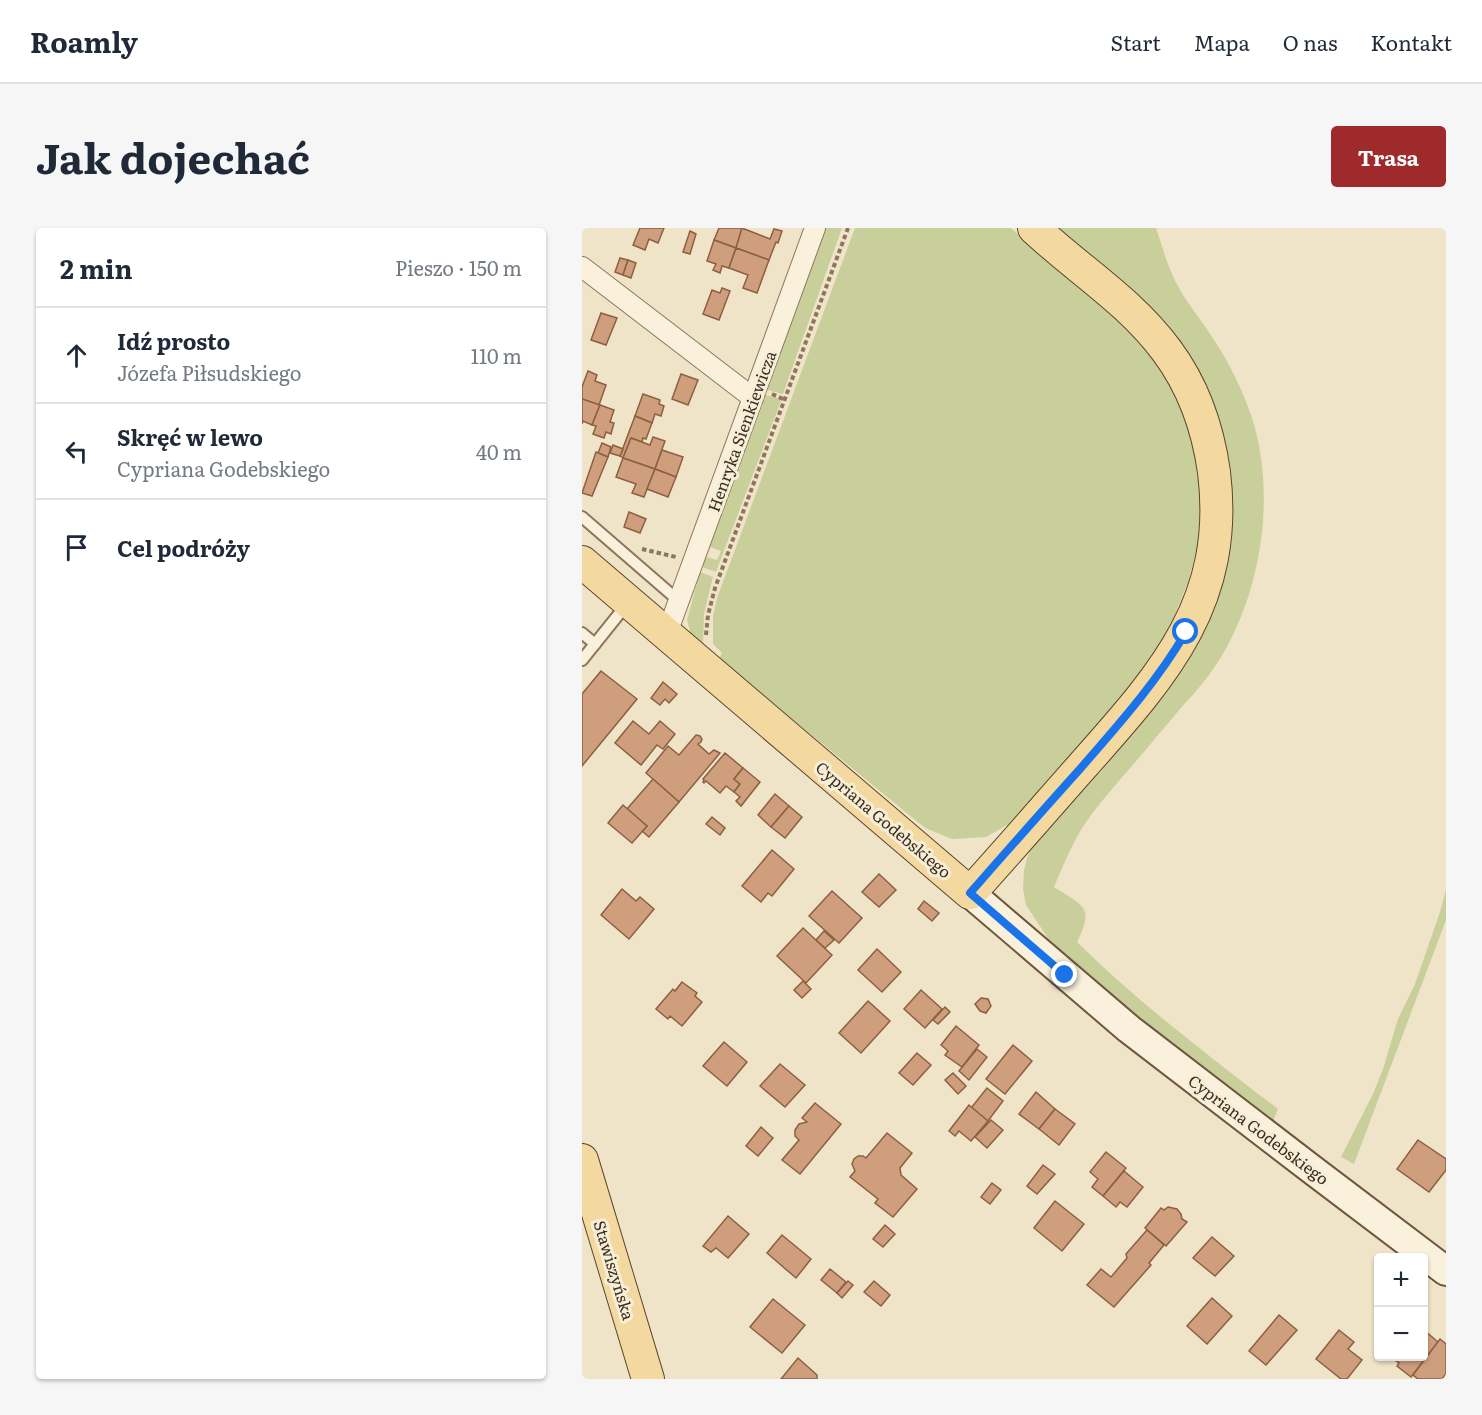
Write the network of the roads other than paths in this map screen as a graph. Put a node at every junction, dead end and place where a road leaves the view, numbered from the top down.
1 (814, 228) edge
2 (1034, 228) edge
3 (582, 267) edge
4 (753, 398) junction
5 (582, 517) edge
6 (582, 561) edge
7 (679, 600) junction
8 (630, 602) junction
9 (582, 633) edge
10 (667, 633) junction
11 (595, 644) junction
12 (582, 660) edge
13 (970, 893) junction
14 (582, 1160) edge
15 (1446, 1271) edge
16 (648, 1379) edge

1 - 4 street, Henryka Sienkiewicza
2 - 13 main road
3 - 4 street
4 - 7 street, Henryka Sienkiewicza
5 - 7 lane
6 - 8 main road, Cypriana Godebskiego
7 - 10 street, Henryka Sienkiewicza
8 - 10 main road, Cypriana Godebskiego
8 - 11 lane
9 - 11 lane
10 - 13 main road, Cypriana Godebskiego
11 - 12 lane
13 - 15 main road, Cypriana Godebskiego
14 - 16 main road, Stawiszyńska

